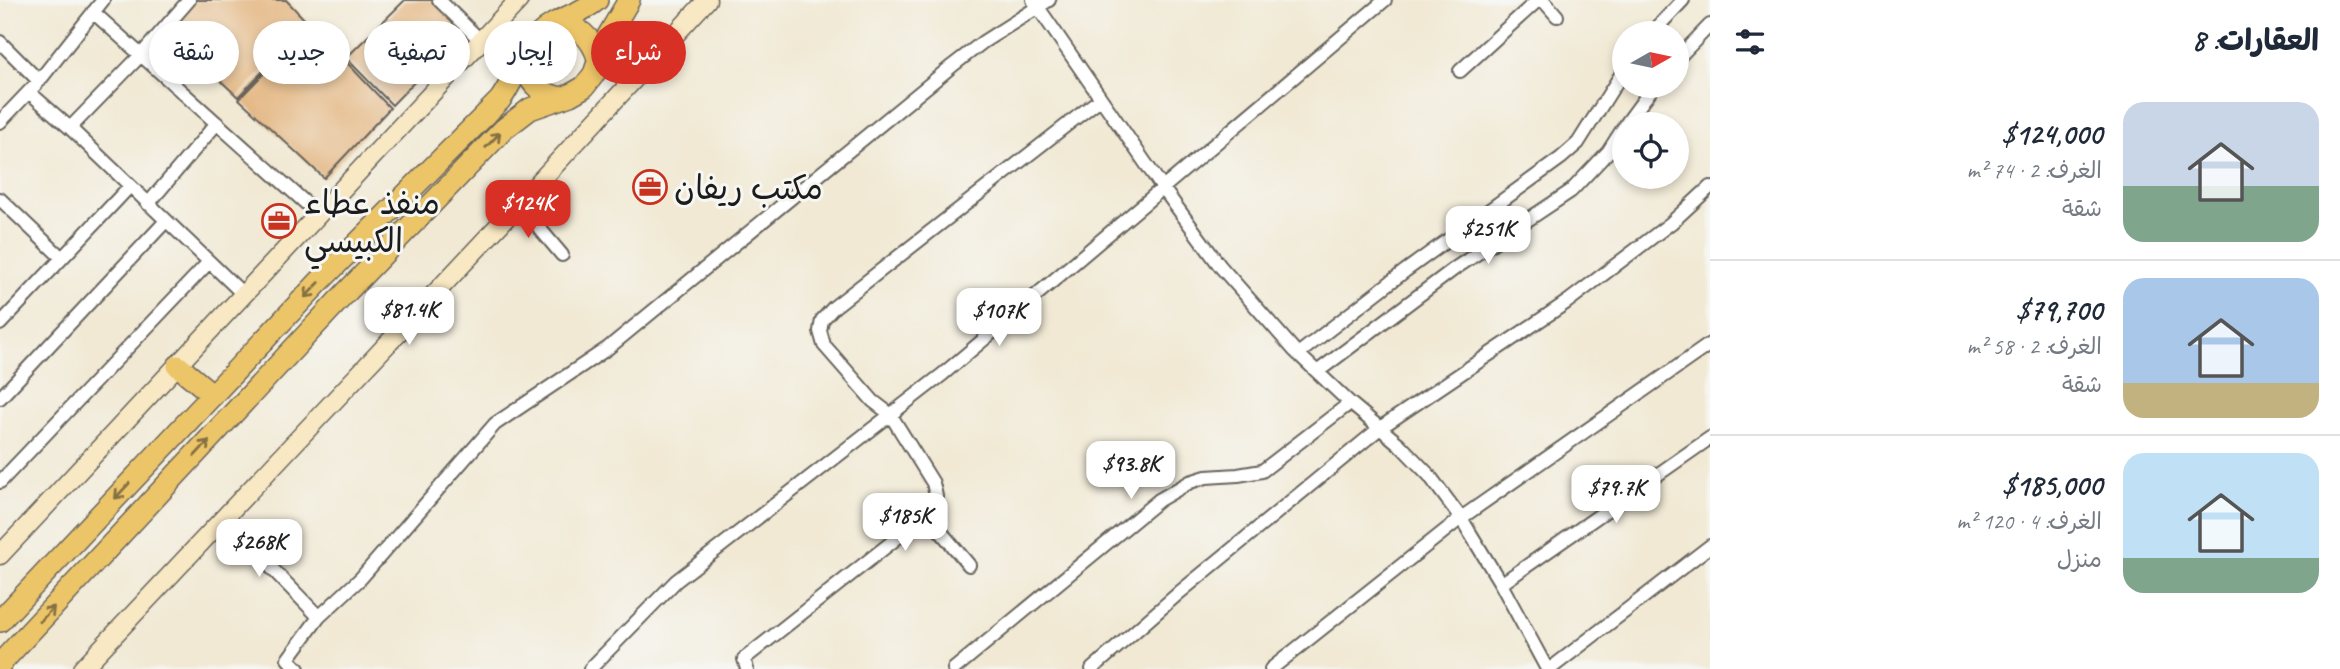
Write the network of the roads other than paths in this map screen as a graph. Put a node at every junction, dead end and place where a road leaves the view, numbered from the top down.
1 (103, 0) edge
2 (188, 0) edge
3 (439, 0) edge
4 (519, 0) edge
5 (597, 0) edge
6 (629, 0) edge
7 (707, 0) edge
8 (1385, 0) edge
9 (1541, 0) edge
10 (1683, 0) edge
11 (1040, 3) edge
12 (93, 12) junction
13 (1557, 16) dead end
14 (559, 21) edge
15 (616, 21) edge
16 (1663, 21) edge
17 (1710, 25) edge
18 (577, 28) edge
19 (481, 41) junction
20 (591, 41) edge
21 (0, 42) edge
22 (1689, 47) edge
23 (141, 55) junction
24 (1460, 71) dead end
25 (591, 79) edge
26 (39, 81) junction
27 (511, 84) edge
28 (534, 84) edge
29 (1612, 88) edge
30 (29, 92) junction
31 (562, 98) junction
32 (1100, 99) junction
33 (0, 122) edge
34 (217, 123) junction
35 (70, 128) junction
36 (1612, 146) edge
37 (130, 186) junction
38 (1161, 187) junction
39 (1710, 187) edge
40 (0, 199) edge
41 (148, 204) junction
42 (519, 204) junction
43 (319, 215) junction
44 (165, 222) junction
45 (562, 255) dead end
46 (62, 258) junction
47 (209, 262) junction
48 (244, 295) junction
49 (0, 324) edge
50 (1710, 344) edge
51 (1298, 354) junction
52 (178, 366) junction
53 (1317, 372) junction
54 (213, 395) junction
55 (0, 398) edge
56 (1350, 403) junction
57 (890, 414) junction
58 (1380, 428) junction
59 (1710, 438) edge
60 (0, 482) edge
61 (926, 514) junction
62 (223, 518) junction
63 (1461, 518) junction
64 (1710, 546) edge
65 (0, 555) edge
66 (969, 565) dead end
67 (1501, 584) junction
68 (319, 617) junction
69 (0, 621) edge
70 (0, 664) edge
71 (284, 664) edge
72 (82, 669) edge
73 (298, 669) edge
74 (590, 669) edge
75 (747, 669) edge
76 (954, 669) edge
77 (1092, 669) edge
78 (1271, 669) edge
79 (1548, 669) edge

1 - 12 street
2 - 23 street
3 - 19 street
4 - 19 main road
5 - 14 highway
6 - 15 highway
7 - 42 main road
8 - 38 street
9 - 13 street
9 - 24 street
10 - 16 street
11 - 32 street
11 - 68 street
12 - 23 street
12 - 26 street
17 - 22 street
18 - 20 highway
19 - 43 main road
21 - 26 street
23 - 34 street
23 - 35 street
25 - 31 highway
26 - 30 street
27 -> 54 highway
28 - 31 highway
29 - 51 street
30 - 33 street
30 - 35 street
70 -> 31 highway
32 - 38 street
32 - 57 street
34 - 41 street
34 - 43 street
35 - 37 street
36 - 53 street
37 - 41 street
37 - 46 street
38 - 51 street
38 - 57 street
39 - 58 street
40 - 46 street
41 - 44 street
42 - 45 street
42 - 62 main road
43 - 48 main road
44 - 47 street
44 - 55 street
46 - 49 street
47 - 48 street
47 - 60 street
48 - 52 main road
50 - 63 street
51 - 53 street
52 - 54 highway
52 - 65 main road
53 - 56 street
54 -> 69 highway
56 - 58 street
56 - 76 street
57 - 61 street
57 - 74 street
58 - 63 street
58 - 77 street
59 - 67 street
61 - 66 street
61 - 75 street
62 - 68 street
62 - 72 main road
63 - 67 street
63 - 78 street
64 - 79 street
67 - 79 street
68 - 71 street
71 - 73 street

